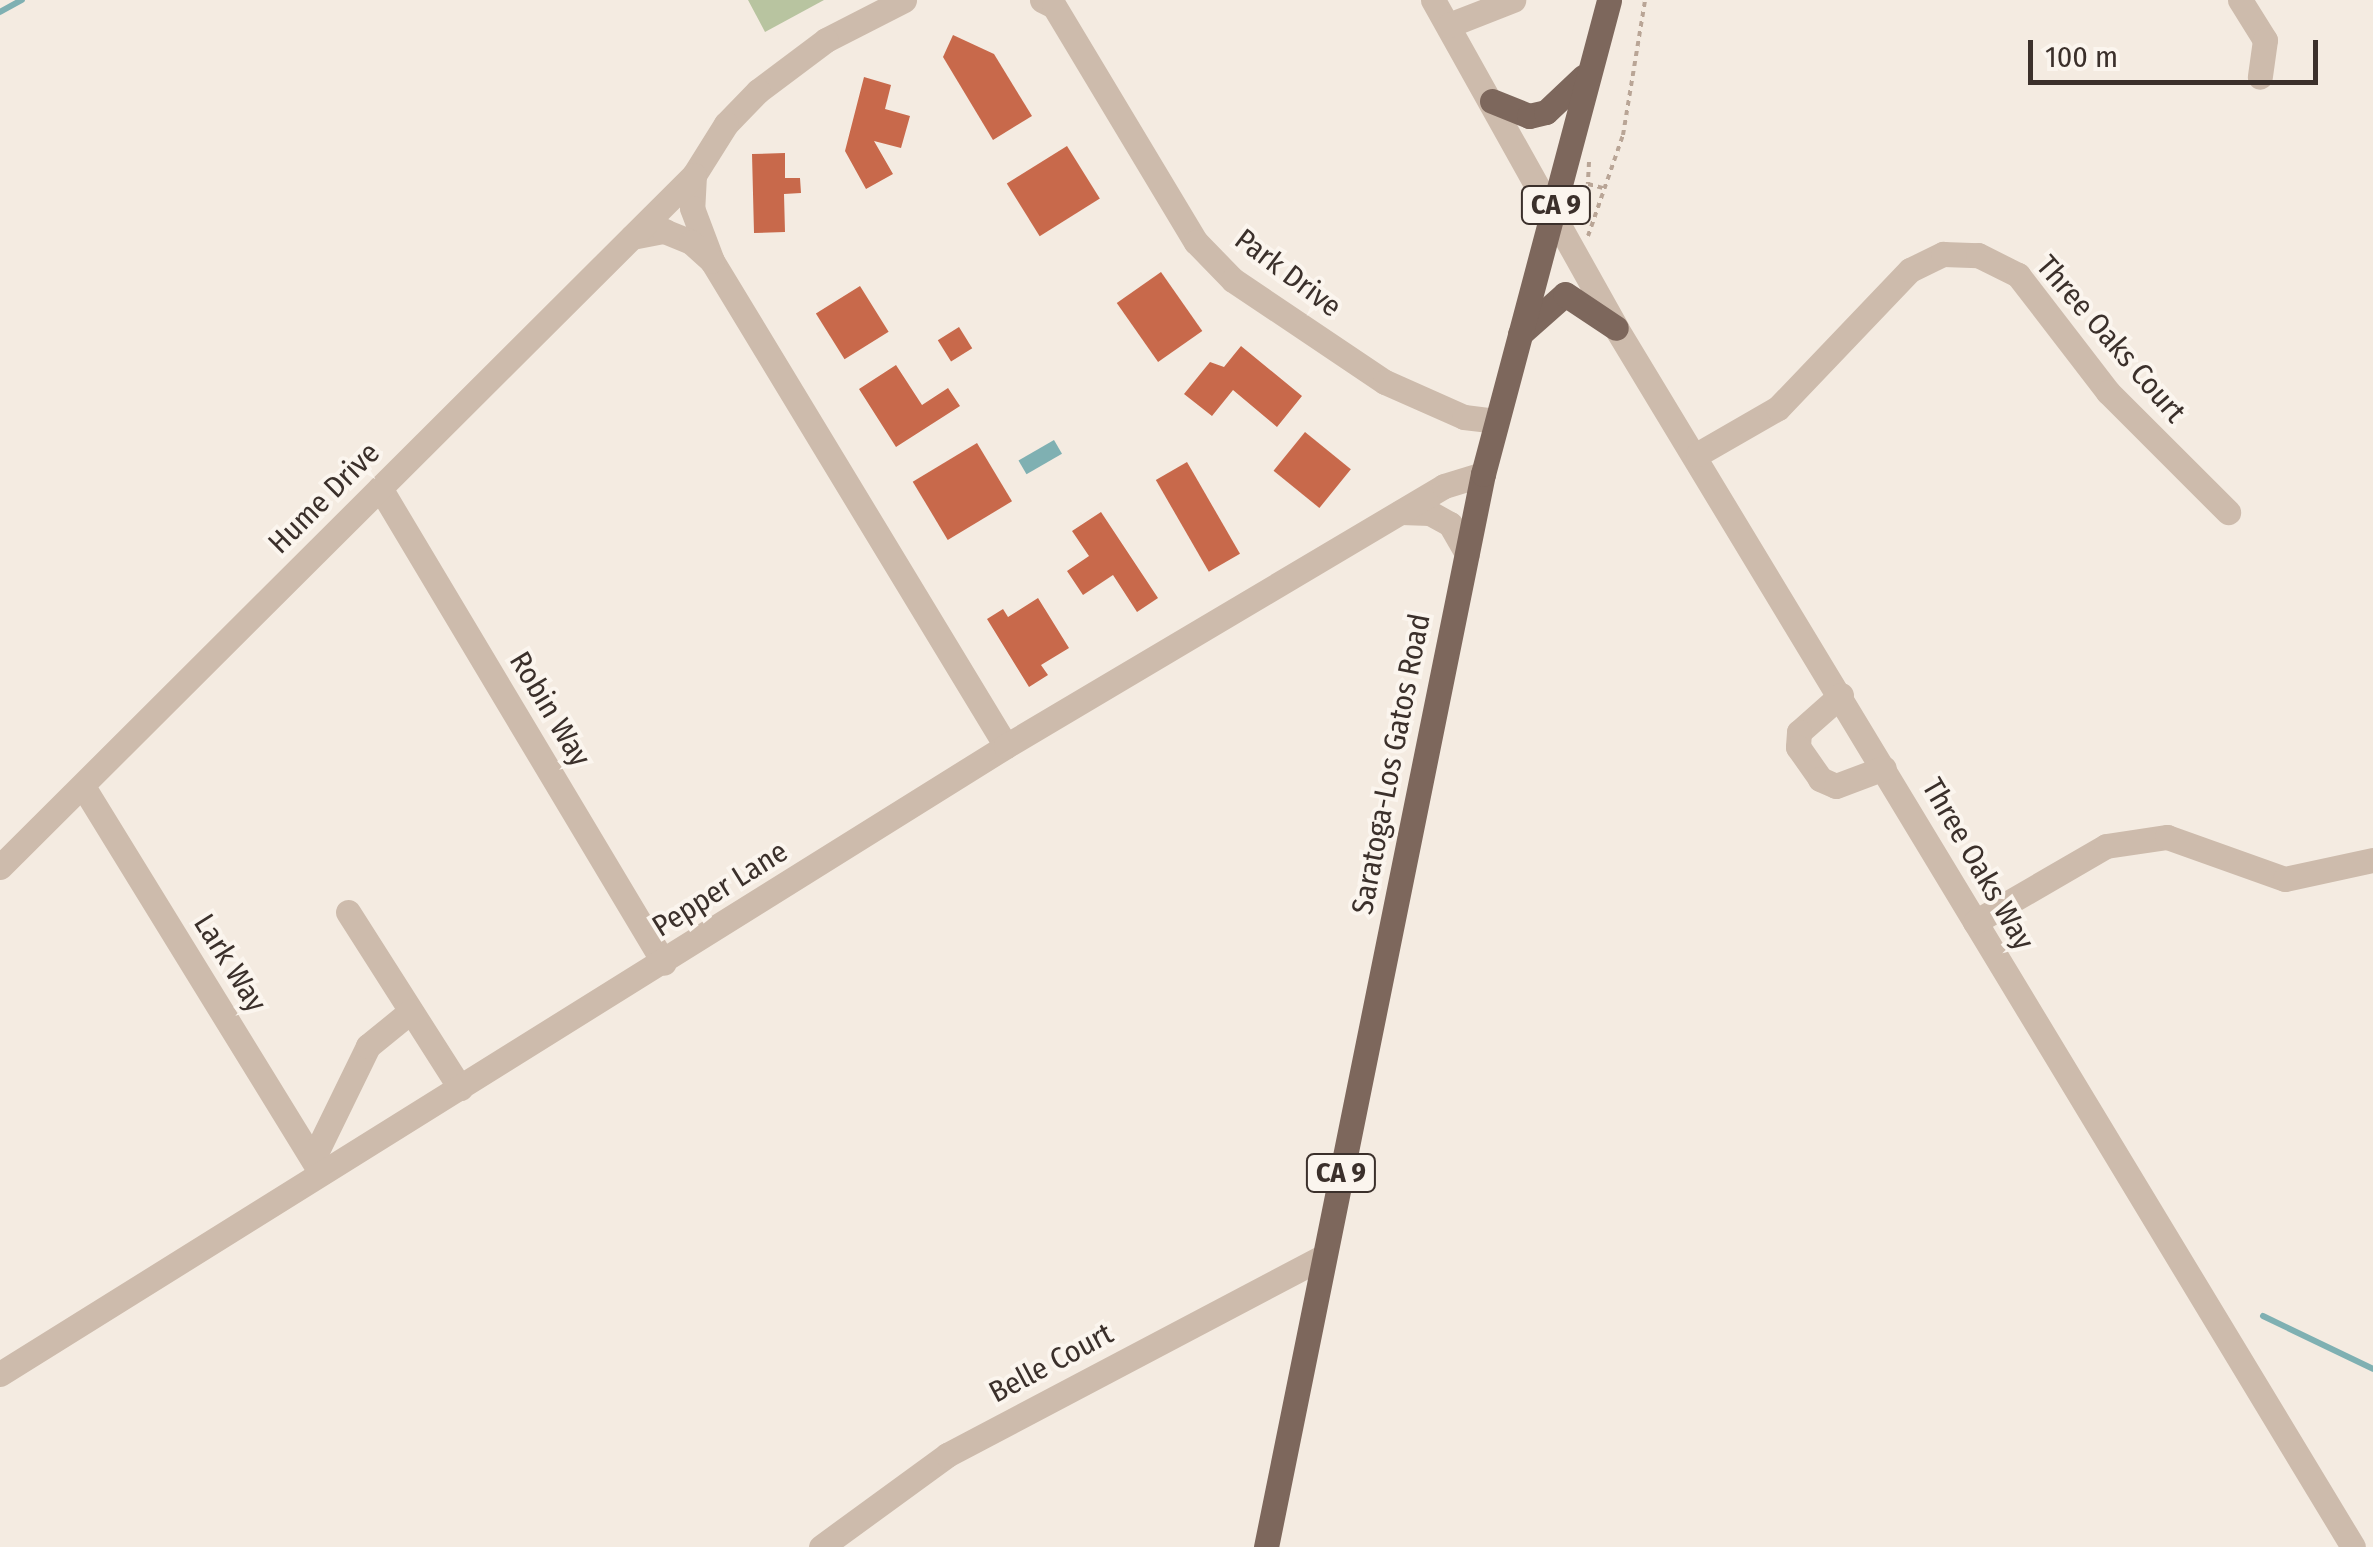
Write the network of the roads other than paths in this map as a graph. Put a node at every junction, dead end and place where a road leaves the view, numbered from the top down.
1 (904, 0) edge
2 (1042, 0) edge
3 (1434, 0) edge
4 (1513, 0) edge
5 (1608, 0) edge
6 (2240, 0) edge
7 (1448, 25) junction
8 (1587, 74) junction
9 (2260, 77) dead end
10 (1492, 101) junction
11 (694, 175) junction
12 (1555, 210) junction
13 (632, 238) junction
14 (712, 261) junction
15 (1616, 328) junction
16 (1520, 334) junction
17 (1496, 421) junction
18 (1698, 454) junction
19 (1483, 474) junction
20 (380, 488) junction
21 (1401, 512) junction
22 (2228, 512) dead end
23 (1466, 553) junction
24 (1841, 695) junction
25 (1006, 746) junction
26 (1884, 768) junction
27 (84, 788) junction
28 (2373, 860) edge
29 (0, 867) edge
30 (348, 912) dead end
31 (1975, 922) junction
32 (664, 963) junction
33 (411, 1011) junction
34 (460, 1088) junction
35 (317, 1166) junction
36 (1324, 1256) junction
37 (0, 1374) edge
38 (821, 1547) edge
39 (1266, 1547) edge
40 (2354, 1547) edge

1 - 11 street
2 - 17 street, Park Drive
3 - 7 street, Three Oaks Way
4 - 7 street
5 - 8 main road, Saratoga-Los Gatos Road / CA 9
6 - 9 street
7 - 10 street, Three Oaks Way
8 - 10 main road
8 - 12 main road, Saratoga-Los Gatos Road / CA 9
10 - 12 street, Three Oaks Way
11 - 13 street, Hume Drive
11 - 14 street
12 - 15 street, Three Oaks Way
12 - 16 main road, Saratoga-Los Gatos Road / CA 9
13 - 14 street
13 - 20 street, Hume Drive
14 - 25 street
15 - 16 main road
15 - 18 street, Three Oaks Way
16 - 17 main road, Saratoga-Los Gatos Road / CA 9
17 - 19 main road, Saratoga-Los Gatos Road / CA 9
18 - 22 street, Three Oaks Court
18 - 24 street, Three Oaks Way
19 - 21 street, Pepper Lane
19 - 23 main road, Saratoga-Los Gatos Road / CA 9
20 - 27 street, Hume Drive
20 - 32 street, Robin Way
21 - 23 street
21 - 25 street, Pepper Lane
23 - 36 main road, Saratoga-Los Gatos Road / CA 9
24 - 26 street, Three Oaks Way
24 - 26 street
25 - 32 street, Pepper Lane
26 - 31 street, Three Oaks Way
27 - 29 street, Hume Drive
27 - 35 street, Lark Way
28 - 31 street
30 - 33 street
31 - 40 street, Three Oaks Way
32 - 34 street, Pepper Lane
33 - 34 street
33 - 35 street
34 - 35 street, Pepper Lane
35 - 37 street, Pepper Lane
36 - 38 street, Belle Court
36 - 39 main road, Saratoga-Los Gatos Road / CA 9

